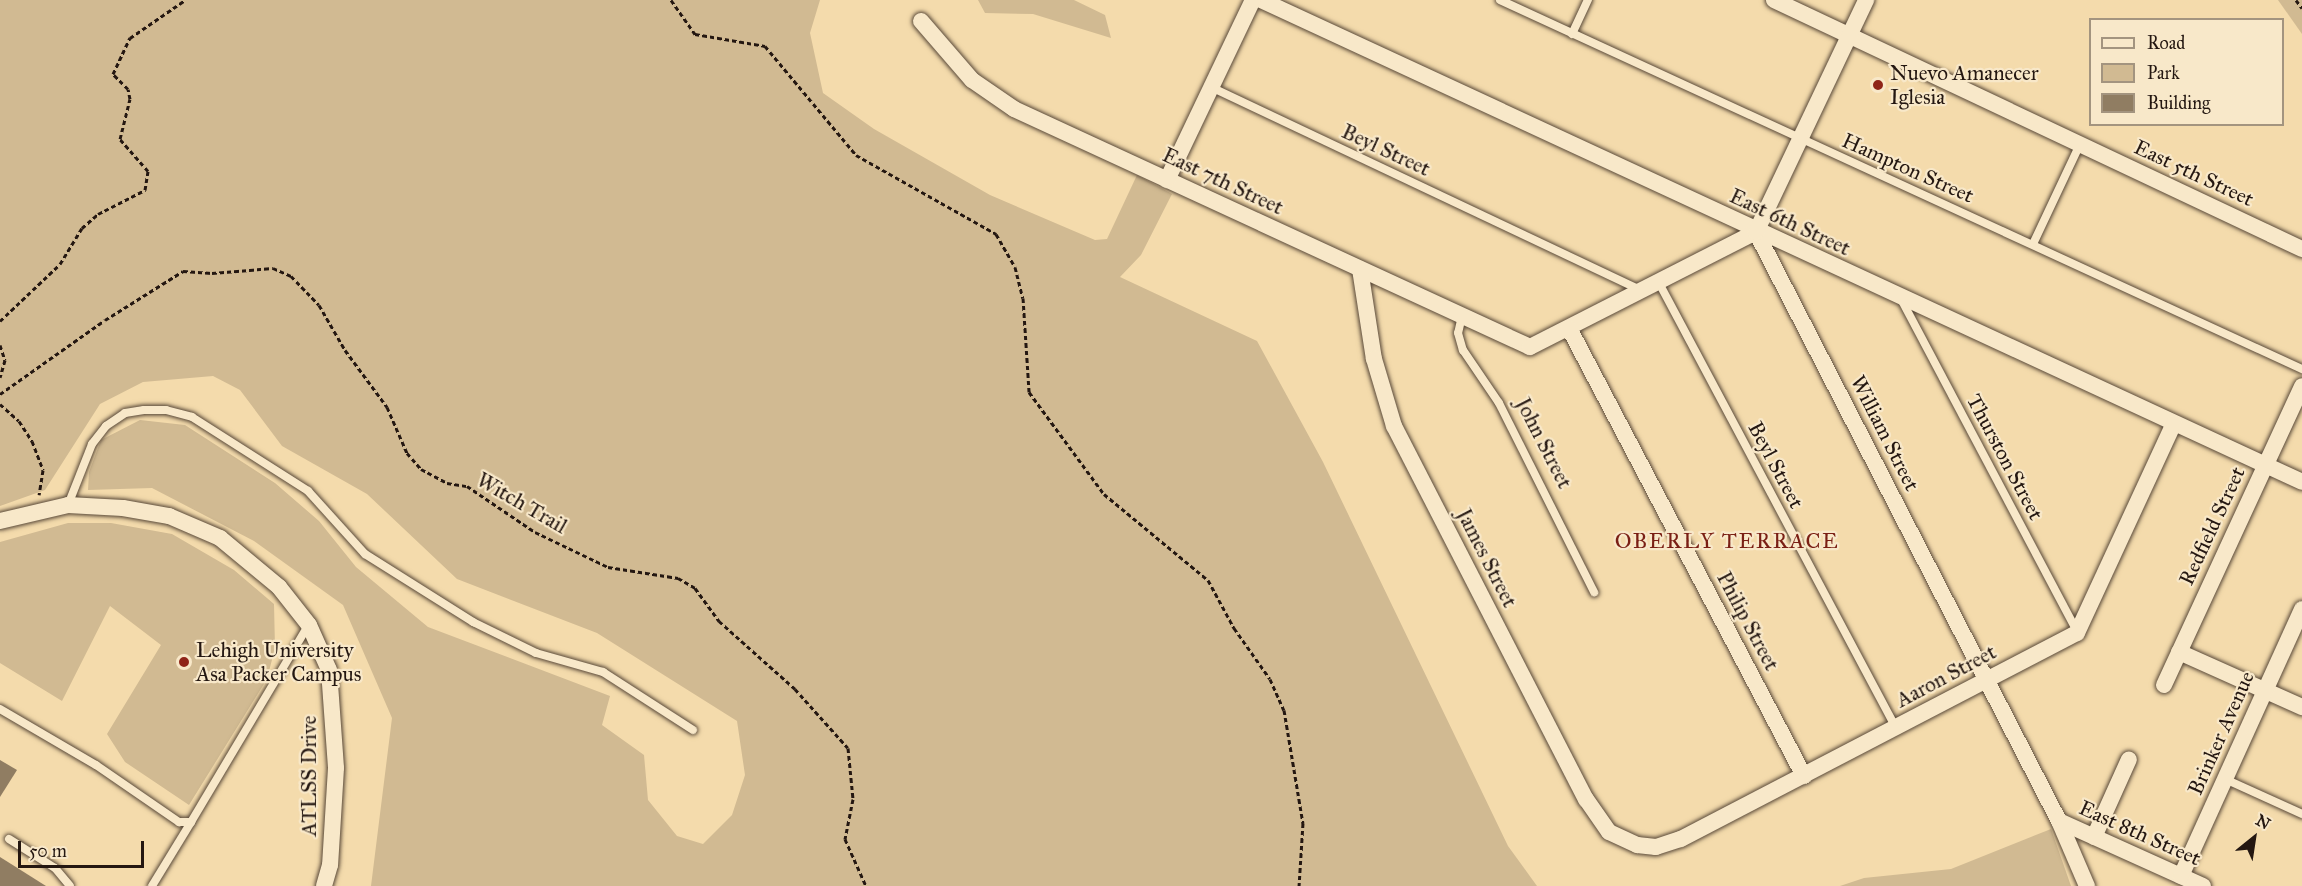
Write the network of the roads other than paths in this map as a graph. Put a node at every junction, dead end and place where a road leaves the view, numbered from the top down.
1 (1253, 0) edge
2 (1261, 0) edge
3 (1500, 0) edge
4 (1588, 0) edge
5 (1774, 0) edge
6 (1866, 0) edge
7 (921, 21) dead end
8 (1572, 34) junction
9 (1849, 35) junction
10 (1211, 87) junction
11 (1800, 139) junction
12 (2080, 144) junction
13 (1167, 180) junction
14 (1756, 232) junction
15 (2033, 244) junction
16 (2302, 249) edge
17 (1360, 269) junction
18 (1659, 283) junction
19 (1643, 291) junction
20 (1901, 298) junction
21 (1462, 316) junction
22 (1569, 328) junction
23 (2302, 369) edge
24 (2302, 386) edge
25 (2174, 423) junction
26 (2265, 465) junction
27 (2302, 482) edge
28 (68, 505) junction
29 (0, 521) edge
30 (1594, 592) dead end
31 (2302, 609) edge
32 (309, 625) junction
33 (2077, 633) junction
34 (2179, 652) junction
35 (1987, 680) junction
36 (2163, 685) dead end
37 (2265, 691) junction
38 (2302, 707) edge
39 (0, 709) edge
40 (1896, 728) junction
41 (693, 729) dead end
42 (2129, 759) dead end
43 (1804, 776) junction
44 (2225, 779) junction
45 (2302, 814) edge
46 (2059, 821) junction
47 (191, 822) junction
48 (2094, 837) junction
49 (9, 839) dead end
50 (1626, 842) joint
51 (2181, 876) junction
52 (70, 886) edge
53 (152, 886) edge
54 (324, 886) edge
55 (2087, 886) edge
56 (2203, 886) edge

1 - 10 street
2 - 14 street, East 6th Street
3 - 8 lane, Hampton Street
4 - 8 lane
5 - 9 street, East 5th Street
6 - 9 street
7 - 13 street, East 7th Street
8 - 11 lane, Hampton Street
9 - 11 street
9 - 12 street, East 5th Street
10 - 13 street
10 - 19 lane, Beyl Street
11 - 14 street
11 - 15 lane, Hampton Street
12 - 15 lane
12 - 16 street, East 5th Street
13 - 17 street, East 7th Street
14 - 18 street
14 - 20 street, East 6th Street
14 - 35 street, William Street
15 - 23 lane, Hampton Street
17 - 21 street, East 7th Street
17 - 50 street, James Street
18 - 19 street
18 - 40 lane, Beyl Street
19 - 22 street
20 - 25 street, East 6th Street
20 - 33 lane, Thurston Street
21 - 22 street, East 7th Street
21 - 30 lane, John Street
22 - 43 street, Philip Street
24 - 26 street, Redfield Street
25 - 26 street, East 6th Street
25 - 33 street
26 - 27 street, East 6th Street
26 - 34 street, Redfield Street
28 - 29 street, ATLSS Drive
28 - 32 street, ATLSS Drive
28 - 41 lane
31 - 37 street, Brinker Avenue
32 - 47 lane
32 - 54 street, ATLSS Drive
33 - 35 street, Aaron Street
34 - 36 street, Redfield Street
34 - 37 street
35 - 40 street, Aaron Street
35 - 46 street, William Street
37 - 38 street
37 - 44 street, Brinker Avenue
39 - 47 lane
40 - 43 street, Aaron Street
42 - 48 street
43 - 50 street, Aaron Street
44 - 45 lane
44 - 51 street, Brinker Avenue
46 - 48 street, East 8th Street
46 - 55 street, William Street
47 - 53 lane
48 - 51 street, East 8th Street
49 - 52 lane
51 - 56 street, East 8th Street

